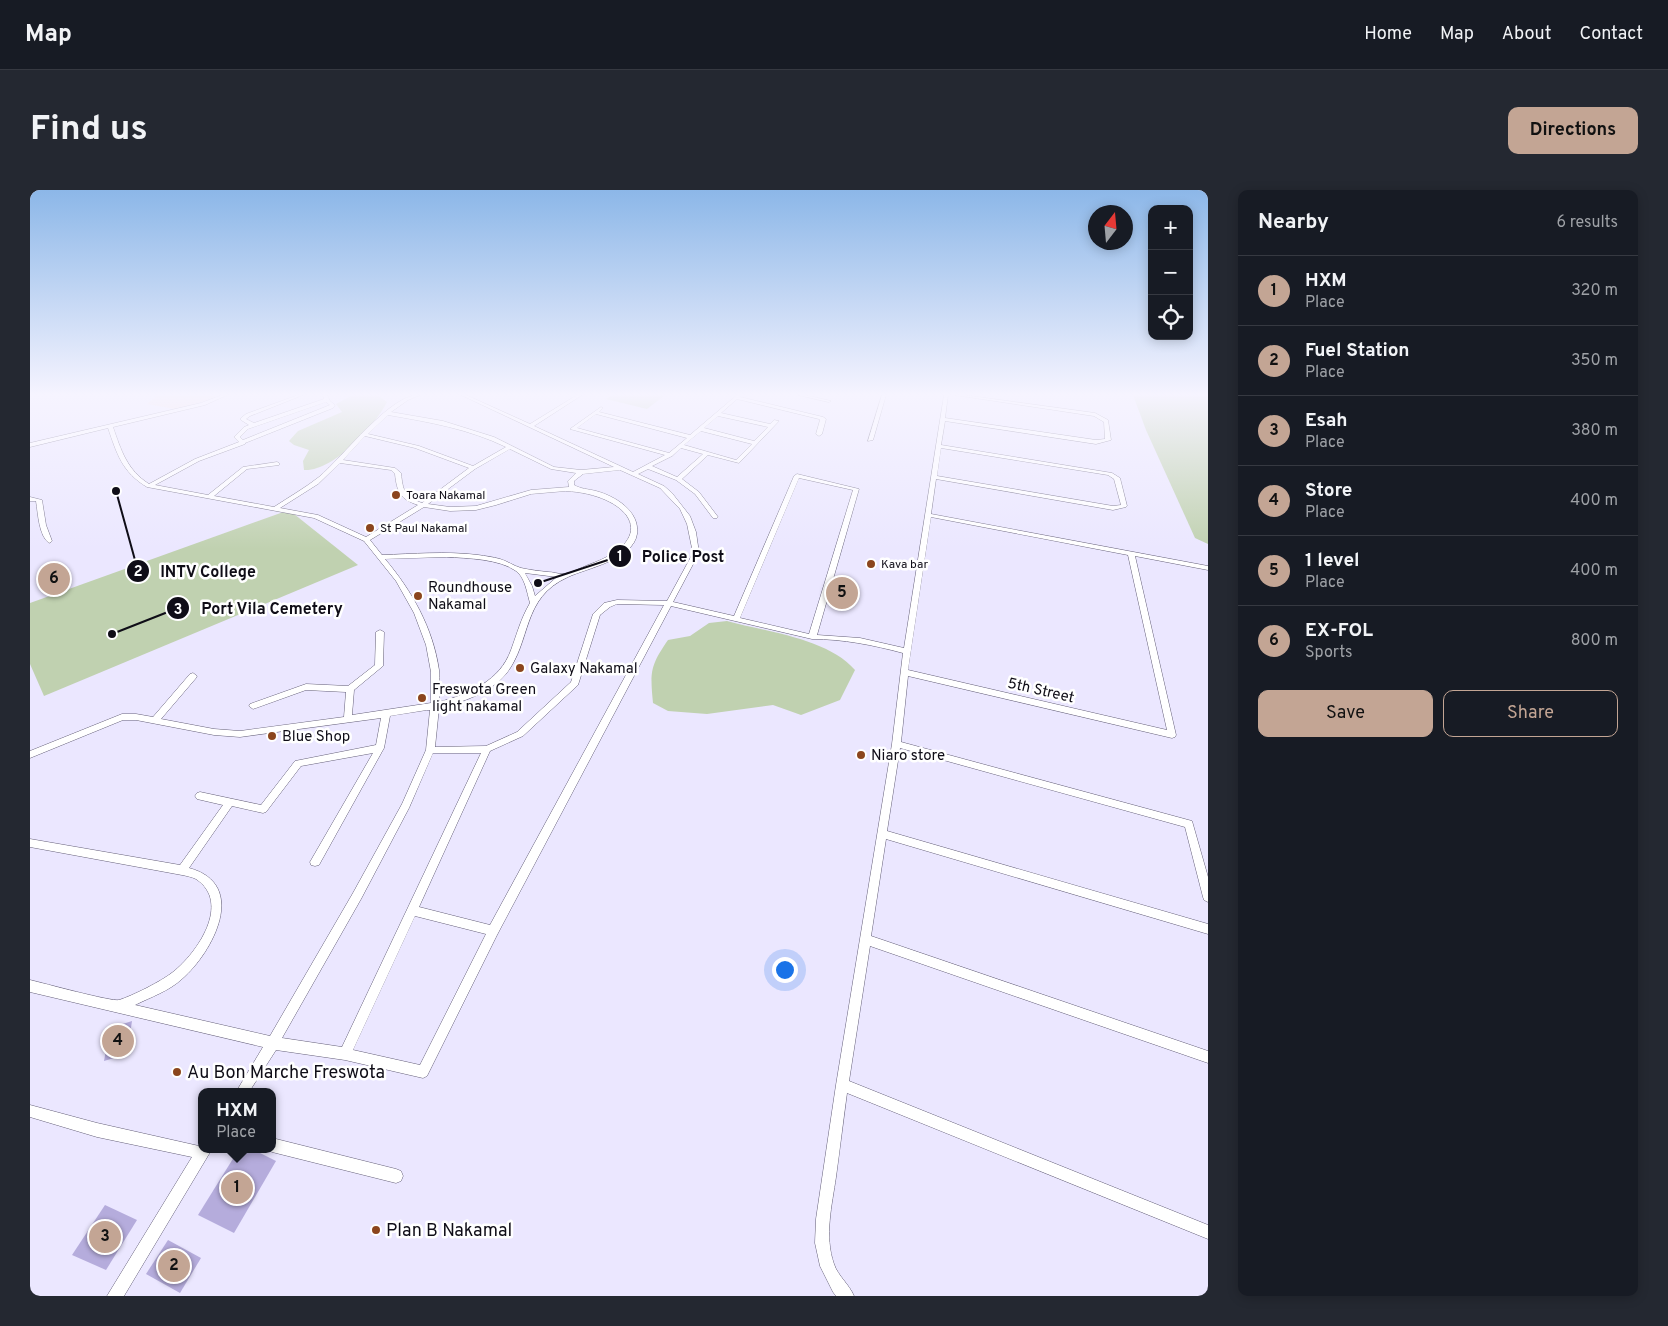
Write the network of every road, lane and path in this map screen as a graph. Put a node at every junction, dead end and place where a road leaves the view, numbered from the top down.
1 (680, 446) edge
2 (938, 446) edge
3 (117, 447) edge
4 (233, 447) edge
5 (354, 447) edge
6 (415, 447) edge
7 (510, 447) joint
8 (576, 447) edge
9 (639, 447) edge
10 (682, 447) edge
11 (753, 447) edge
12 (942, 447) edge
13 (706, 454) junction
14 (670, 455) junction
15 (339, 461) junction
16 (277, 464) dead end
17 (649, 467) junction
18 (473, 468) junction
19 (622, 468) junction
20 (581, 472) junction
21 (635, 473) junction
22 (934, 477) junction
23 (678, 479) junction
24 (149, 486) junction
25 (576, 489) junction
26 (209, 497) junction
27 (30, 499) edge
28 (423, 505) junction
29 (276, 508) junction
30 (928, 515) junction
31 (715, 517) dead end
32 (366, 540) junction
33 (49, 541) dead end
34 (1131, 553) junction
35 (381, 557) junction
36 (1208, 568) edge
37 (520, 570) junction
38 (565, 576) junction
39 (669, 603) junction
40 (533, 604) junction
41 (736, 619) junction
42 (380, 632) dead end
43 (812, 637) junction
44 (907, 651) junction
45 (904, 672) junction
46 (193, 676) dead end
47 (350, 690) junction
48 (254, 706) dead end
49 (435, 706) junction
50 (386, 714) junction
51 (348, 719) junction
52 (155, 720) junction
53 (1172, 735) joint
54 (896, 744) junction
55 (380, 748) junction
56 (430, 750) junction
57 (487, 750) junction
58 (30, 755) edge
59 (200, 796) dead end
60 (230, 803) junction
61 (882, 834) junction
62 (30, 842) edge
63 (315, 862) dead end
64 (182, 870) junction
65 (1208, 897) edge
66 (413, 911) junction
67 (1208, 928) edge
68 (493, 931) junction
69 (865, 939) junction
70 (30, 986) edge
71 (119, 1006) junction
72 (273, 1043) junction
73 (344, 1054) junction
74 (1208, 1057) edge
75 (842, 1085) junction
76 (245, 1088) edge
77 (30, 1111) edge
78 (276, 1145) edge
79 (198, 1150) edge
80 (203, 1153) edge
81 (396, 1176) dead end
82 (1208, 1232) edge
83 (114, 1296) edge
84 (846, 1296) edge

1 - 14 street
2 - 22 street
3 - 24 street
4 - 24 street
5 - 15 street
6 - 18 street
7 - 18 street
7 - 20 street
8 - 19 street
9 - 14 street
10 - 13 street
11 - 13 street
12 - 22 street
13 - 23 street
14 - 17 street
15 - 28 street
15 - 29 street
16 - 26 street
17 - 21 street
17 - 23 street
18 - 28 street
19 - 20 street
19 - 21 street
20 - 25 street
21 - 39 street
22 - 30 street
23 - 31 street
24 - 26 street
25 - 28 street
25 - 38 street
26 - 29 street
27 - 33 street
28 - 32 street
29 - 32 street
30 - 34 street
30 - 44 street
32 - 35 street
34 - 36 street
34 - 53 street
35 - 37 street
35 - 49 street
37 - 38 street
37 - 40 street
38 - 40 street
39 - 41 street
39 - 57 street
39 - 68 street
40 - 49 street
41 - 43 street
41 - 43 street
42 - 47 street
43 - 44 street
44 - 45 street
45 - 53 street, 5th Street
45 - 54 street
46 - 52 street
47 - 48 street
47 - 51 street
49 - 50 street
49 - 56 street
50 - 51 street
50 - 55 street
51 - 52 street
52 - 58 street
54 - 61 street
54 - 65 street
55 - 60 street
55 - 63 street
56 - 57 street
56 - 72 street
57 - 66 street
59 - 60 street
60 - 64 street
61 - 67 street
61 - 69 street
62 - 64 street
64 - 71 street
66 - 68 street
66 - 73 street
68 - 73 street
69 - 74 street
69 - 75 street
70 - 71 street
71 - 72 street
72 - 73 street
72 - 76 street
75 - 82 street
75 - 84 street
77 - 79 street
78 - 81 street
80 - 83 street

